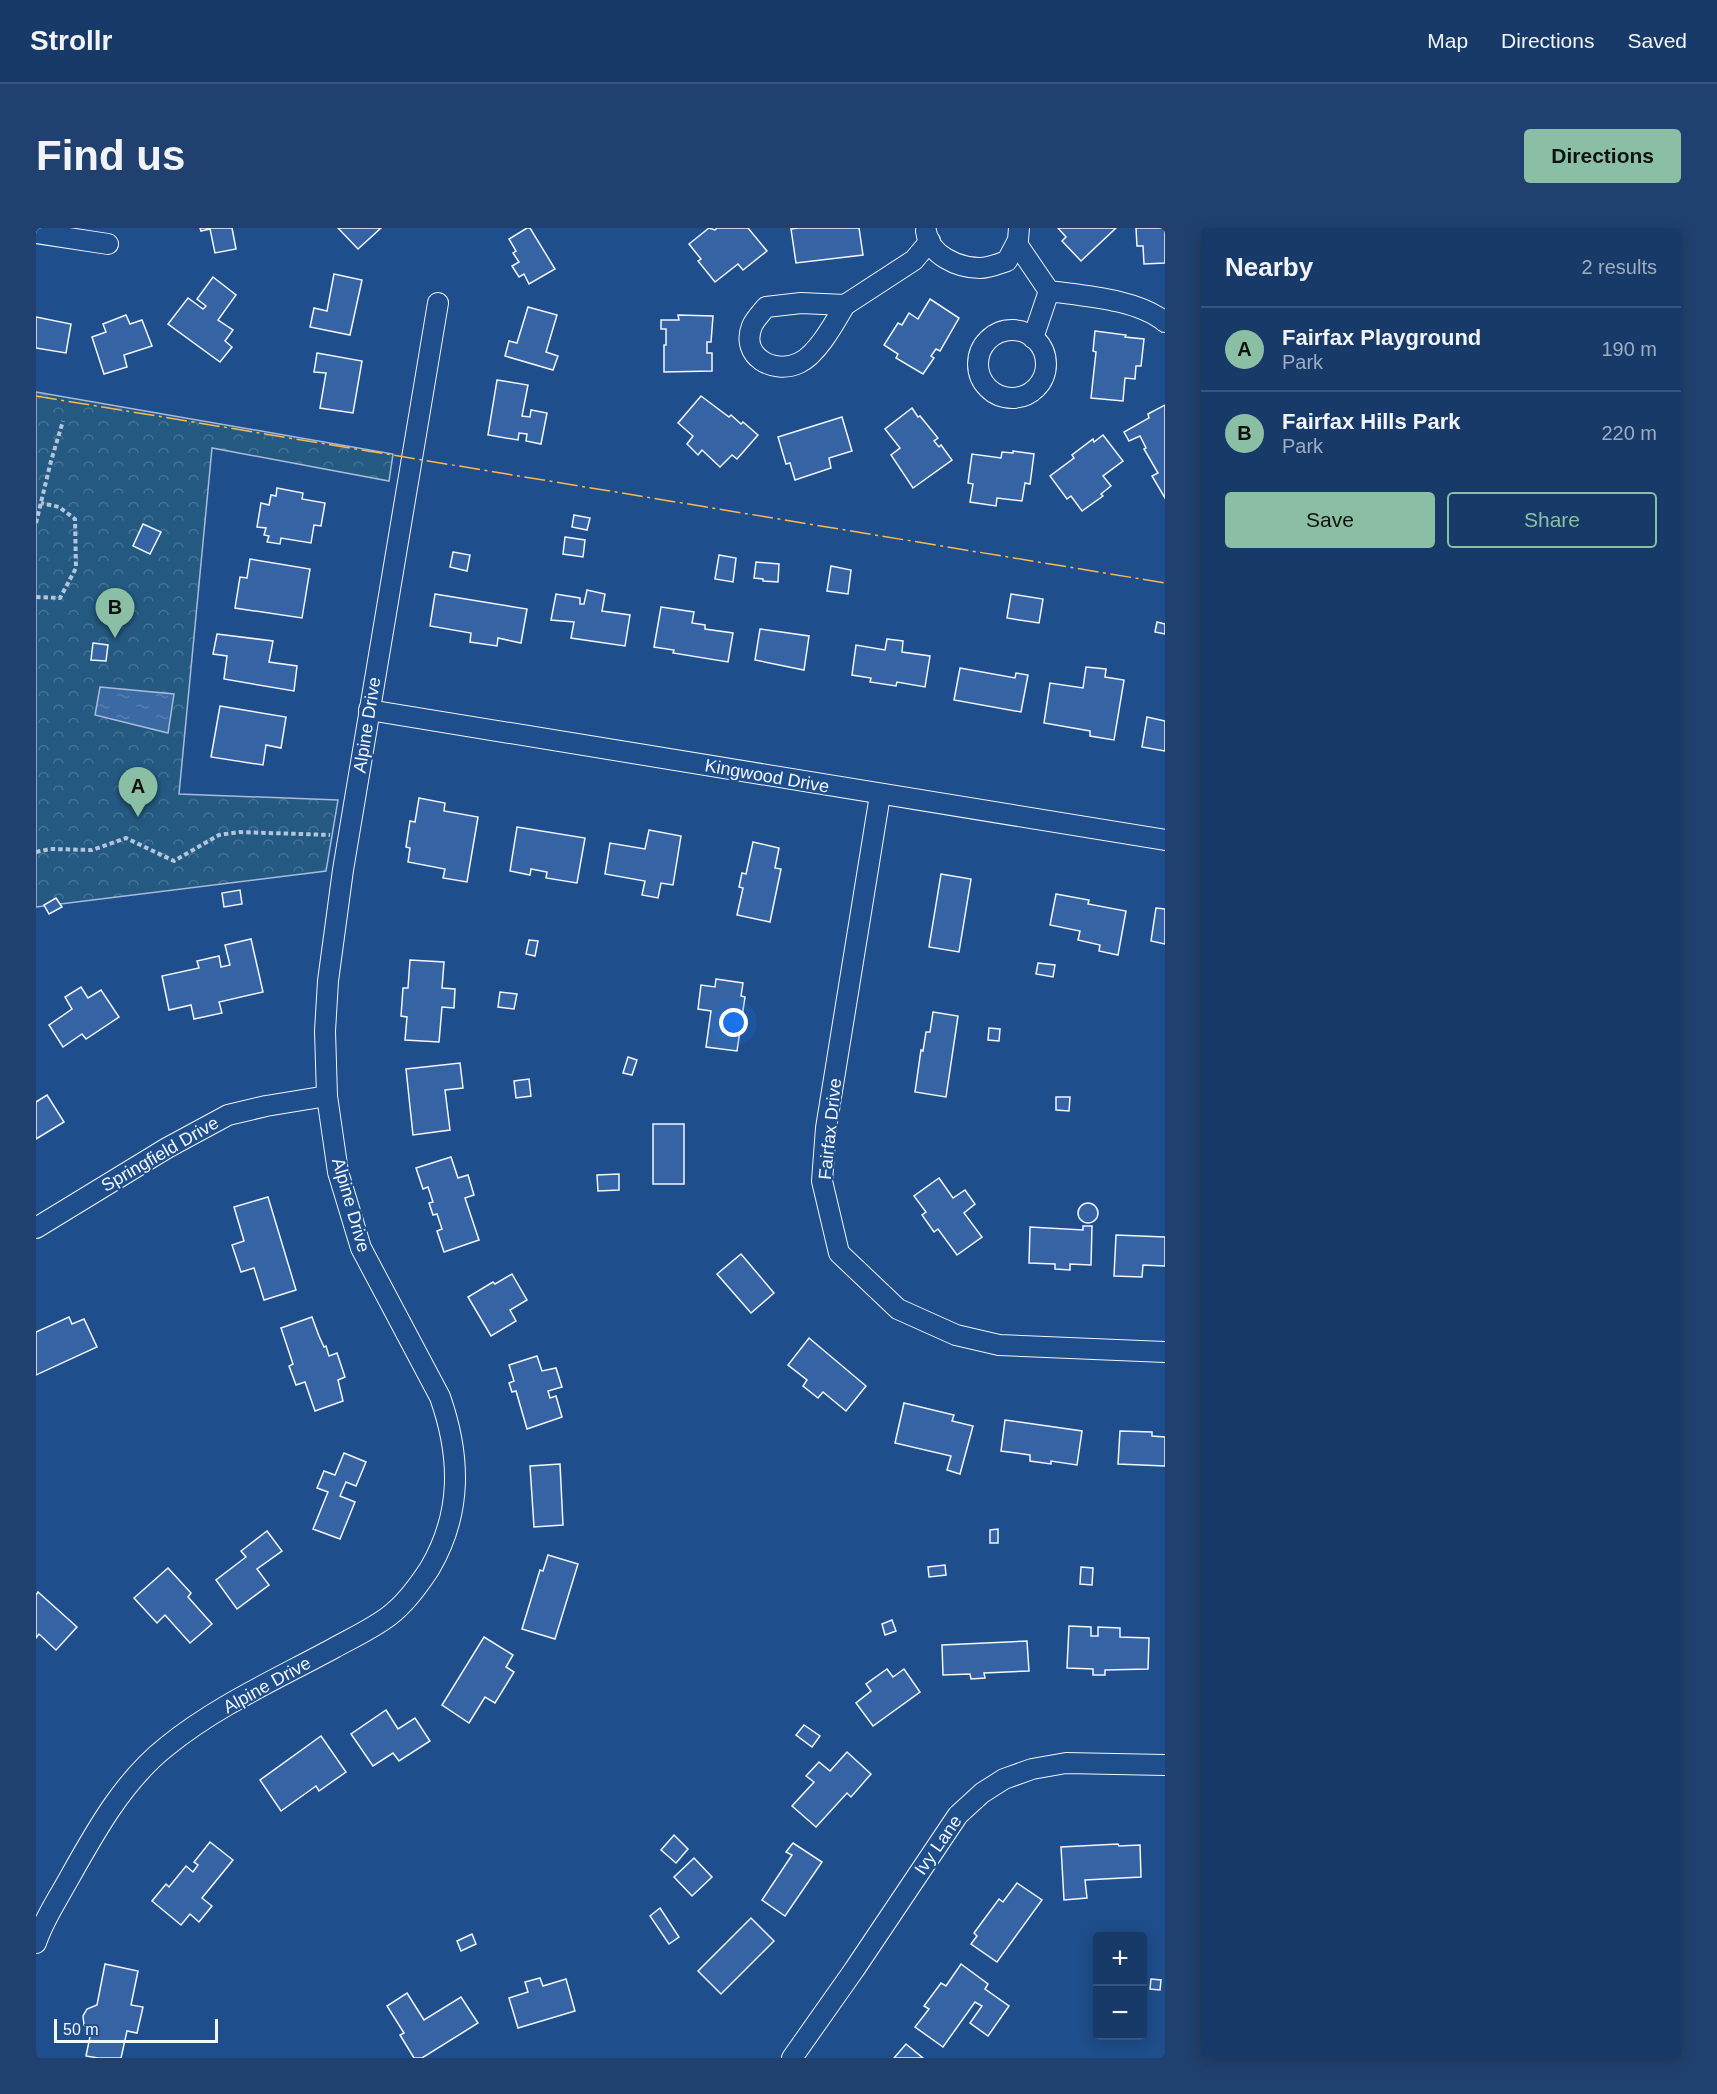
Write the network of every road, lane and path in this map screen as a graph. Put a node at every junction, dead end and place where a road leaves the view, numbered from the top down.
1 (36, 233) edge
2 (928, 235) edge
3 (1018, 236) edge
4 (108, 244) dead end
5 (1049, 291) junction
6 (438, 303) dead end
7 (845, 305) junction
8 (1165, 322) edge
9 (1033, 338) dead end
10 (63, 422) dead end
11 (41, 502) junction
12 (36, 523) edge
13 (36, 597) edge
14 (369, 710) junction
15 (880, 795) junction
16 (349, 836) junction
17 (1165, 840) edge
18 (36, 852) edge
19 (327, 1096) junction
20 (36, 1228) edge
21 (1165, 1352) edge
22 (1165, 1765) edge
23 (36, 1943) edge
24 (792, 2058) edge

1 - 4 street
2 - 3 street
2 - 7 street
3 - 5 street
5 - 8 street
5 - 9 street
6 - 14 street, Alpine Drive
7 - 7 street
10 - 11 path
11 - 12 path
11 - 13 path
14 - 15 street, Kingwood Drive
14 - 16 street, Alpine Drive
15 - 17 street, Kingwood Drive
15 - 21 street, Fairfax Drive
16 - 18 path
16 - 19 street, Alpine Drive
19 - 20 street, Springfield Drive
19 - 23 street, Alpine Drive
22 - 24 street, Ivy Lane

